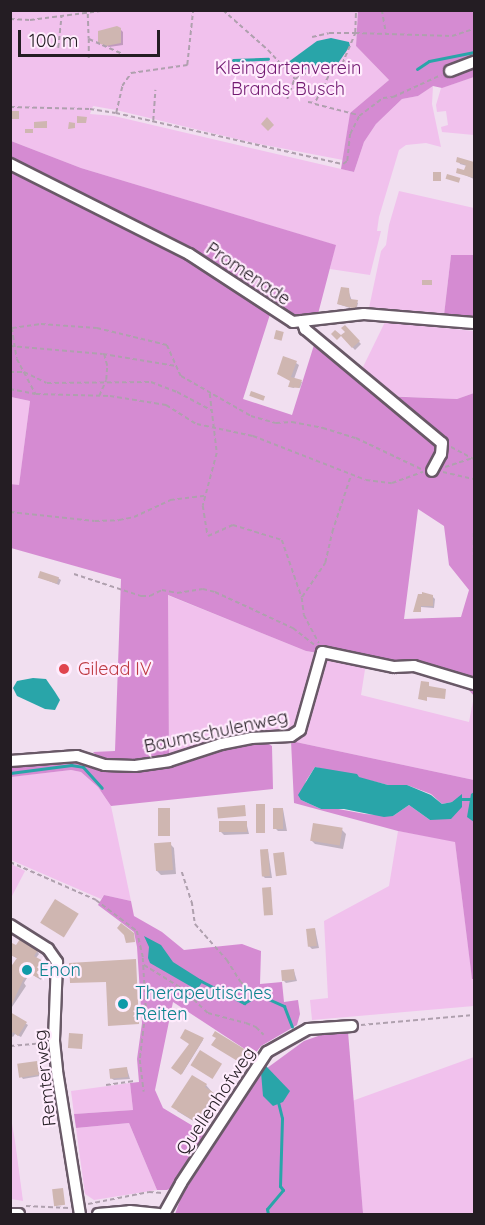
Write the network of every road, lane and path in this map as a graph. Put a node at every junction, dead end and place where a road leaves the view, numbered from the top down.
1 (108, 10) edge
2 (193, 10) edge
3 (222, 10) edge
4 (348, 10) edge
5 (356, 10) edge
6 (382, 10) edge
7 (308, 11) edge
8 (331, 11) edge
9 (88, 13) junction
10 (61, 16) junction
11 (10, 19) edge
12 (474, 29) edge
13 (356, 33) junction
14 (386, 35) junction
15 (312, 37) dead end
16 (89, 39) junction
17 (58, 48) dead end
18 (121, 53) dead end
19 (89, 62) dead end
20 (474, 62) edge
21 (332, 69) junction
22 (450, 71) joint
23 (295, 79) junction
24 (155, 90) dead end
25 (287, 99) dead end
26 (308, 102) dead end
27 (315, 104) junction
28 (10, 107) edge
29 (116, 113) junction
30 (359, 116) junction
31 (153, 121) junction
32 (10, 164) edge
33 (302, 321) junction
34 (474, 323) edge
35 (11, 327) edge
36 (10, 346) edge
37 (15, 347) junction
38 (104, 354) junction
39 (176, 366) junction
40 (10, 372) edge
41 (24, 372) junction
42 (106, 380) junction
43 (10, 389) edge
44 (210, 393) junction
45 (36, 394) junction
46 (99, 396) junction
47 (212, 411) junction
48 (213, 427) junction
49 (442, 443) junction
50 (474, 458) edge
51 (428, 471) junction
52 (351, 474) junction
53 (474, 479) edge
54 (205, 496) junction
55 (10, 512) edge
56 (474, 533) edge
57 (474, 563) edge
58 (74, 574) dead end
59 (302, 598) junction
60 (322, 652) junction
61 (474, 684) edge
62 (10, 761) edge
63 (10, 862) edge
64 (182, 872) dead end
65 (10, 925) edge
66 (143, 964) junction
67 (262, 1003) dead end
68 (474, 1015) edge
69 (352, 1026) joint
70 (264, 1035) dead end
71 (54, 1041) junction
72 (10, 1046) edge
73 (136, 1081) dead end
74 (106, 1085) dead end
75 (144, 1092) dead end
76 (174, 1196) junction
77 (21, 1210) edge
78 (79, 1211) edge
79 (10, 1214) edge
80 (98, 1215) edge
81 (159, 1215) edge
82 (164, 1215) edge

1 - 9 path
2 - 29 path
3 - 23 path
4 - 8 path
5 - 13 path
6 - 14 path
7 - 8 path
9 - 10 path
9 - 16 path
10 - 11 path
10 - 17 path
12 - 14 path
13 - 14 path
13 - 15 path
13 - 21 path
16 - 18 path
16 - 19 path
20 - 22 street
21 - 23 path
21 - 27 path
22 - 30 path
23 - 25 path
24 - 31 path
26 - 27 path
27 - 30 path
28 - 29 path
29 - 31 path
30 - 31 path
32 - 33 street, Promenade
33 - 34 street
33 - 49 street, Promenade
35 - 37 path
35 - 39 path
36 - 37 path
37 - 38 path
37 - 41 path
38 - 39 path
38 - 42 path
39 - 44 path
40 - 41 path
41 - 42 path
41 - 45 path
42 - 46 path
42 - 47 path
43 - 45 path
44 - 47 path
44 - 51 path
45 - 46 path
46 - 48 path
47 - 48 path
48 - 52 path
48 - 54 path
49 - 50 path
49 - 51 street
50 - 51 path
51 - 52 path
51 - 53 path
52 - 59 path
54 - 55 path
54 - 59 path
56 - 57 path
58 - 60 path
59 - 60 path
60 - 61 street
60 - 62 street, Baumschulenweg
63 - 66 path
64 - 67 path
65 - 71 street, Remterweg
66 - 70 path
66 - 75 path
68 - 69 path
69 - 76 street, Quellenhofweg
71 - 72 path
71 - 78 street, Remterweg
73 - 74 path
76 - 78 path
76 - 82 street, Quellenhofweg
77 - 78 path
77 - 79 street
80 - 81 street

